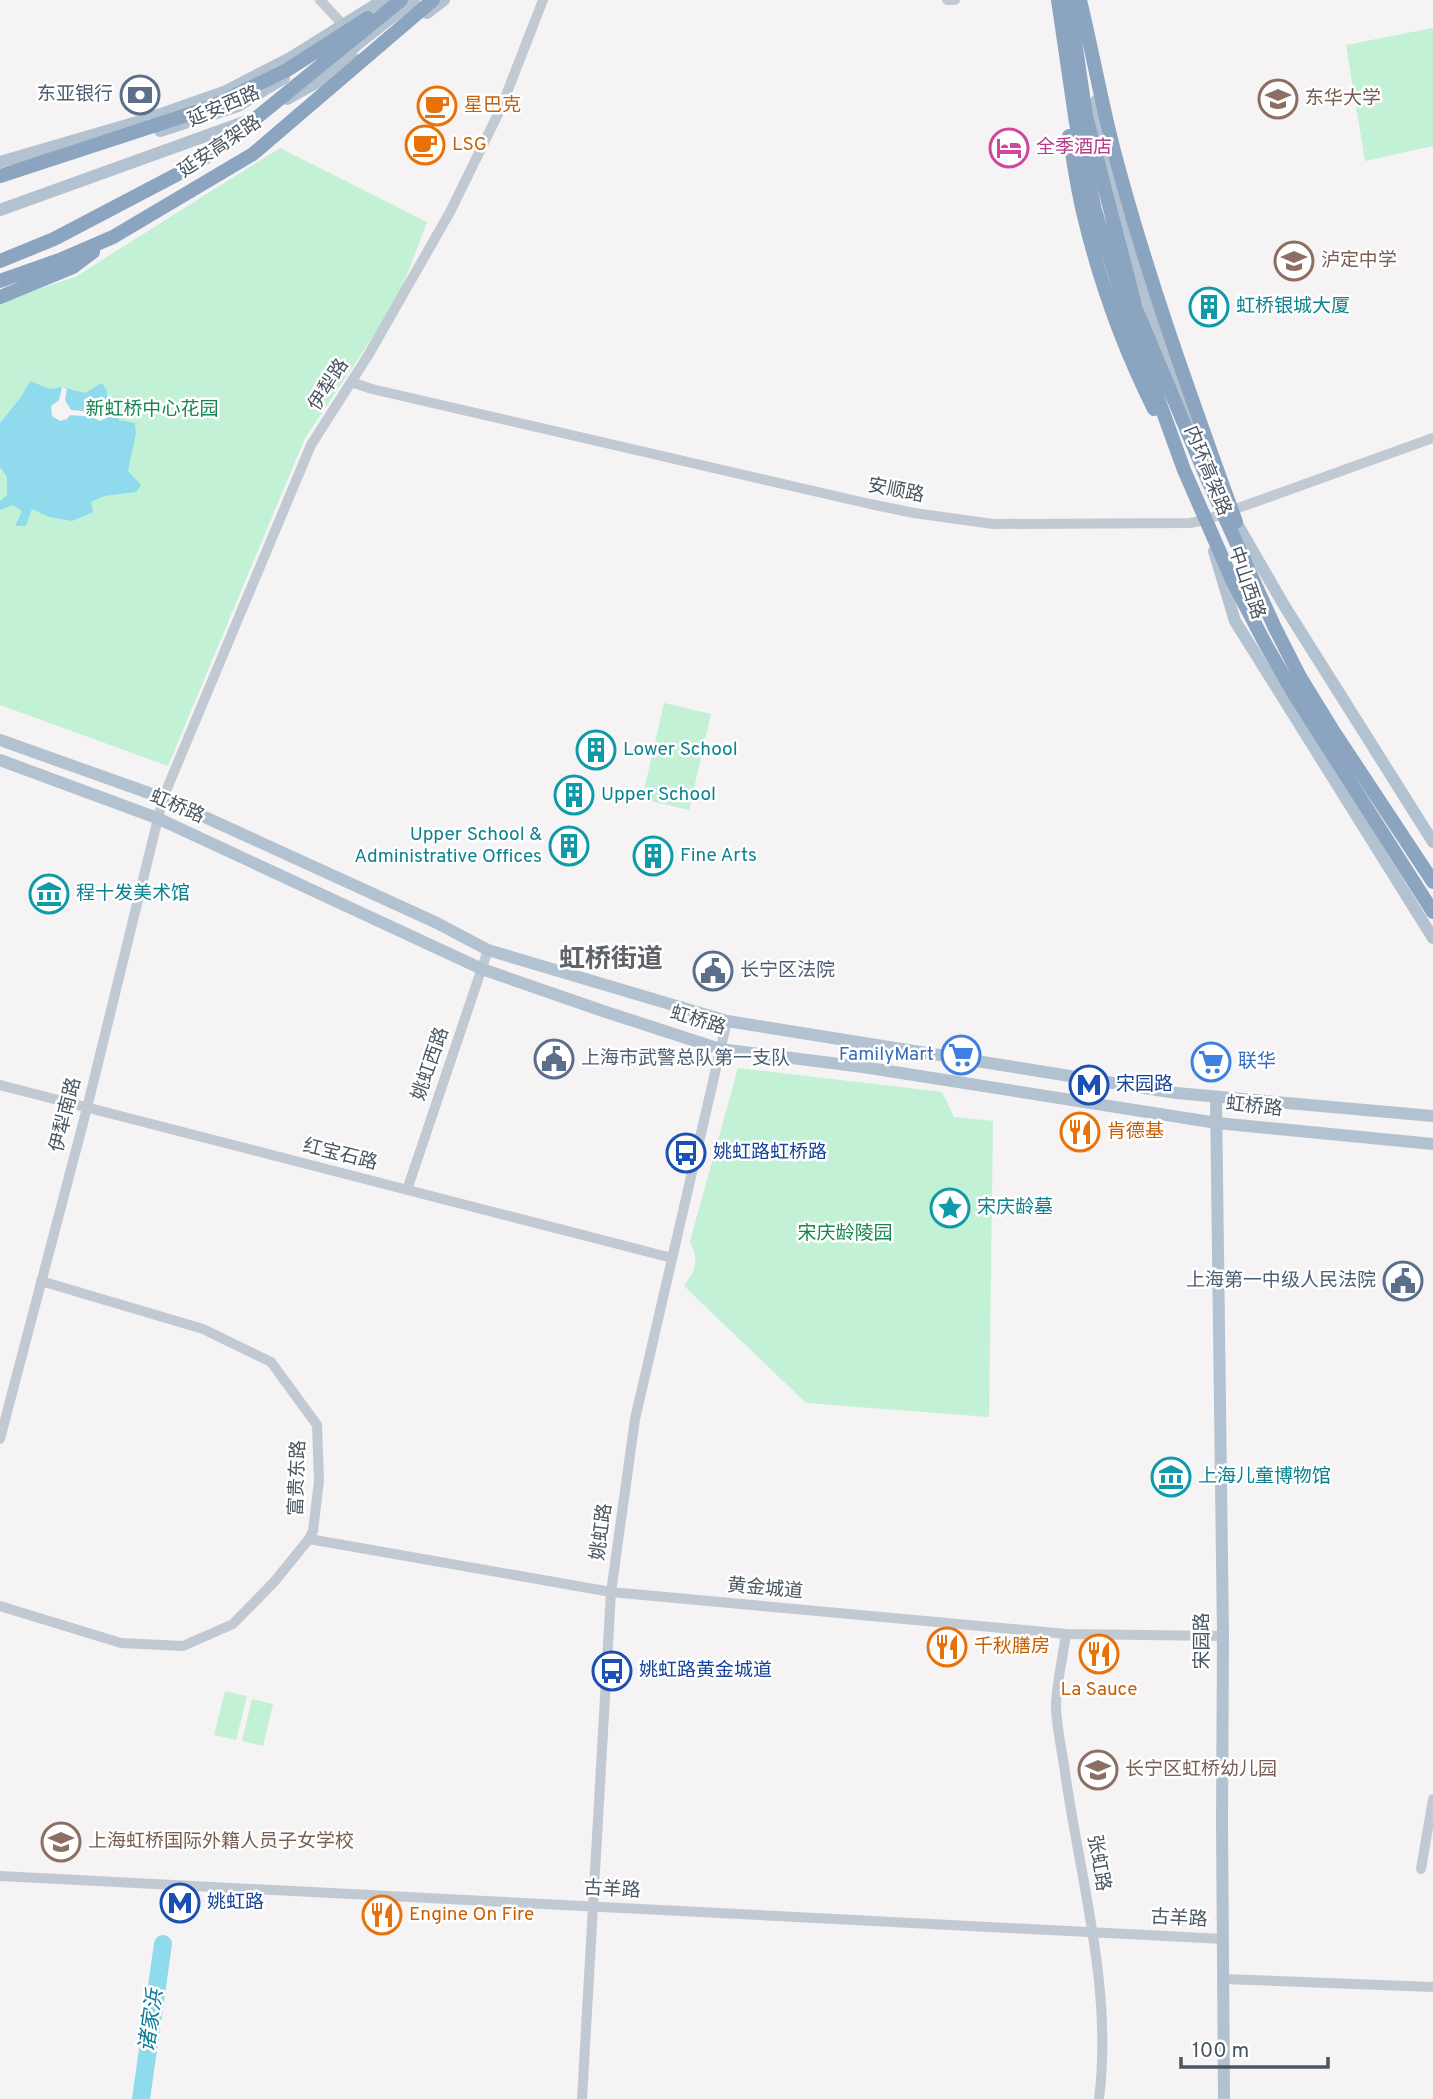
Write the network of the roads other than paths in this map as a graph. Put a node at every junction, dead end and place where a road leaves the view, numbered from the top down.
1 (320, 0) edge
2 (383, 0) edge
3 (398, 0) edge
4 (414, 0) edge
5 (433, 0) edge
6 (444, 0) edge
7 (543, 0) edge
8 (947, 0) edge
9 (955, 0) edge
10 (1049, 0) edge
11 (1057, 0) edge
12 (1069, 0) edge
13 (1080, 0) edge
14 (351, 35) junction
15 (368, 54) junction
16 (323, 79) junction
17 (1076, 123) junction
18 (2, 173) edge
19 (0, 210) edge
20 (113, 237) junction
21 (0, 261) edge
22 (0, 281) edge
23 (1118, 283) junction
24 (0, 297) edge
25 (351, 382) junction
26 (1433, 438) edge
27 (1184, 470) junction
28 (1229, 510) junction
29 (1205, 520) junction
30 (1275, 628) junction
31 (0, 740) edge
32 (0, 760) edge
33 (163, 798) junction
34 (157, 818) junction
35 (1433, 842) edge
36 (1433, 882) edge
37 (1433, 912) edge
38 (1433, 938) edge
39 (488, 950) junction
40 (482, 969) junction
41 (727, 1021) junction
42 (720, 1049) junction
43 (0, 1085) edge
44 (1216, 1098) junction
45 (87, 1108) junction
46 (1433, 1116) edge
47 (1217, 1123) junction
48 (1433, 1144) edge
49 (407, 1190) junction
50 (672, 1258) junction
51 (41, 1281) junction
52 (0, 1439) edge
53 (309, 1539) junction
54 (611, 1592) junction
55 (0, 1606) edge
56 (1066, 1634) junction
57 (1223, 1636) junction
58 (1433, 1798) edge
59 (1421, 1868) dead end
60 (0, 1876) edge
61 (594, 1906) junction
62 (1092, 1933) junction
63 (1223, 1939) junction
64 (1223, 1979) junction
65 (1433, 1987) edge
66 (582, 2099) edge
67 (1099, 2099) edge
68 (1224, 2099) edge

1 - 14 street
2 - 14 main road, 延安西路
3 - 14 main road, 延安西路
3 - 18 highway
3 - 21 highway, 延安高架路
4 - 14 main road, 延安西路
5 - 20 highway, 延安高架路
6 - 15 main road, 延安西路
7 - 25 street, 伊犁路
8 - 9 street
10 - 17 highway
11 - 17 highway, 内环高架路
11 - 23 main road, 中山西路
11 - 27 highway
12 - 30 highway, 内环高架路
13 - 28 main road, 中山西路
13 - 30 highway
14 - 15 street
14 - 16 main road
14 - 18 main road, 延安西路
14 - 18 main road, 延安西路
15 - 16 main road, 延安西路
16 - 19 main road, 延安西路
17 - 23 highway, 内环高架路
20 - 22 highway, 延安高架路
20 - 24 highway
23 - 27 highway, 内环高架路
23 - 29 main road, 中山西路
25 - 29 street, 安顺路
25 - 33 street, 伊犁路
26 - 28 street, 安顺路
27 - 37 highway, 内环高架路
28 - 29 street, 安顺路
28 - 35 main road, 中山西路
29 - 38 main road, 中山西路
30 - 36 highway, 内环高架路
31 - 33 main road, 虹桥路
32 - 34 main road, 虹桥路
33 - 34 street, 伊犁南路
33 - 39 main road, 虹桥路
34 - 40 main road, 虹桥路
34 - 45 street, 伊犁南路
39 - 40 street, 姚虹西路
39 - 41 main road, 虹桥路
40 - 42 main road, 虹桥路
40 - 49 street, 姚虹西路
41 - 42 street, 姚虹路
41 - 44 main road, 虹桥路
42 - 47 main road, 虹桥路
42 - 50 street, 姚虹路
43 - 45 street, 红宝石路
44 - 46 main road, 虹桥路
44 - 47 main road, 宋园路
45 - 49 street, 红宝石路
45 - 51 street, 伊犁南路
47 - 48 main road, 虹桥路
47 - 57 main road, 宋园路
49 - 50 street, 红宝石路
50 - 54 street, 姚虹路
51 - 52 street, 伊犁南路
51 - 53 street, 富贵东路
53 - 54 street, 黄金城道
53 - 55 street, 富贵东路
54 - 56 street, 黄金城道
54 - 61 street, 姚虹路
56 - 57 street, 黄金城道
56 - 62 street, 张虹路
57 - 63 main road, 宋园路
58 - 59 street
60 - 61 street, 古羊路
61 - 62 street, 古羊路
61 - 66 street, 姚虹路
62 - 63 street, 古羊路
62 - 67 street, 张虹路
63 - 64 main road, 宋园路
64 - 65 street
64 - 68 main road, 宋园路

